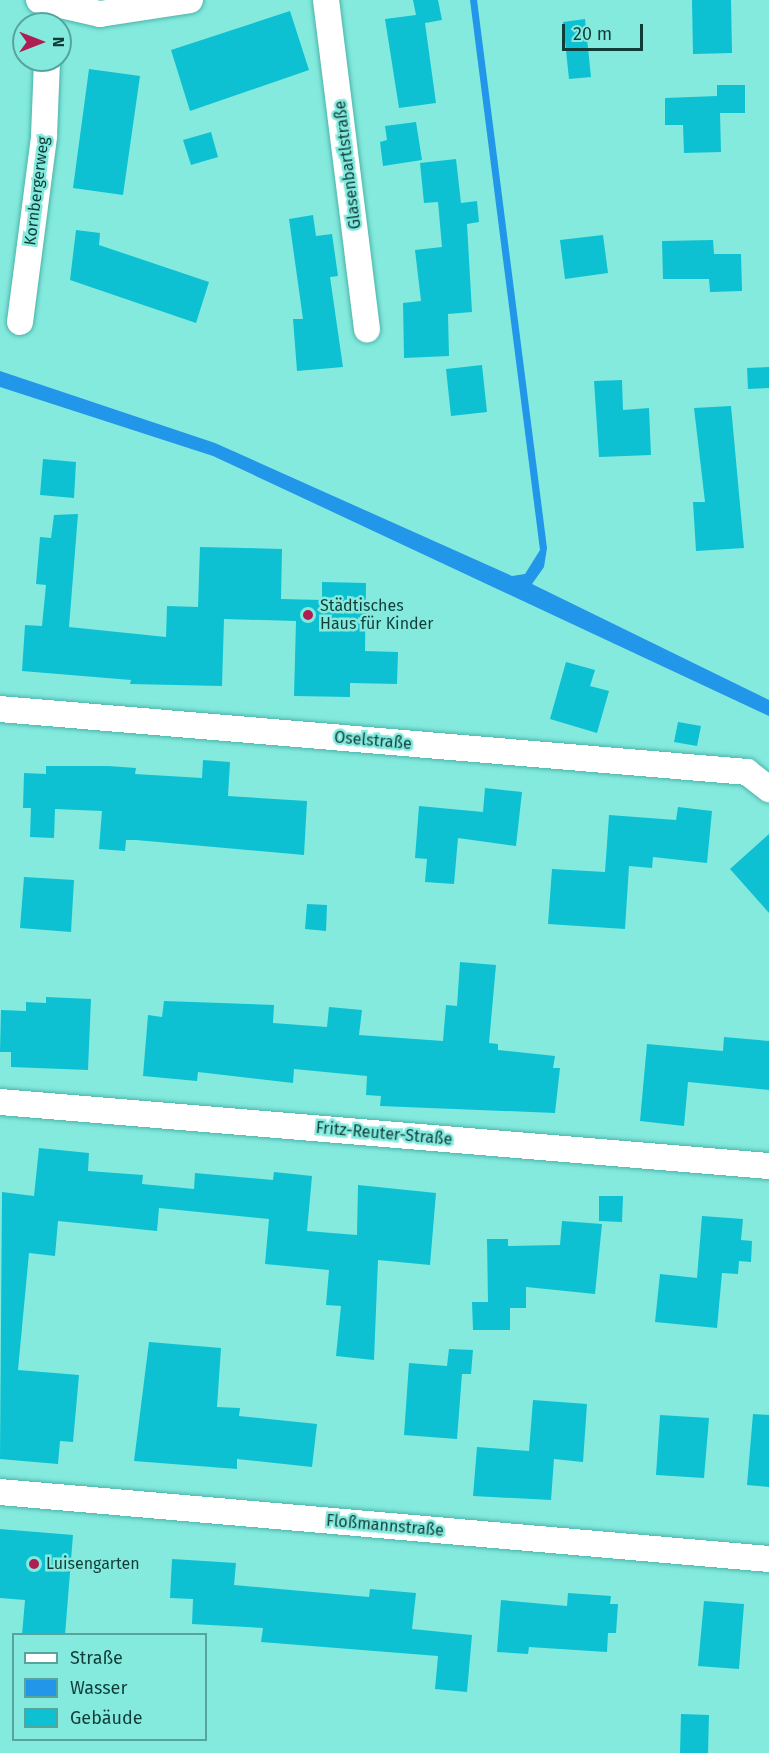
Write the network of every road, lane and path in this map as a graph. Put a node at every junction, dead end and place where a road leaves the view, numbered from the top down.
1 (190, 0) edge
2 (326, 0) edge
3 (45, 10) edge
4 (47, 72) edge
5 (20, 322) dead end
6 (367, 329) dead end
7 (0, 709) edge
8 (769, 789) edge
9 (0, 1102) edge
10 (769, 1166) edge
11 (0, 1492) edge
12 (769, 1559) edge

1 - 3 street
2 - 6 street, Glasenbartlstraße
4 - 5 street, Kornbergerweg
7 - 8 street, Oselstraße
9 - 10 street, Fritz-Reuter-Straße
11 - 12 street, Floßmannstraße

